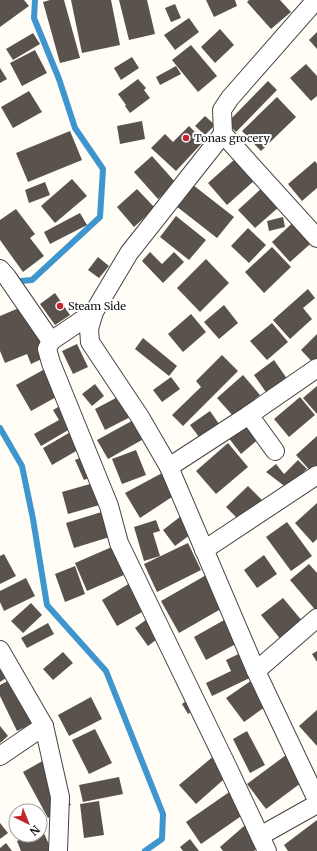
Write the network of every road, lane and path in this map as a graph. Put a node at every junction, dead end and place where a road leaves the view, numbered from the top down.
1 (313, 1) edge
2 (223, 134) junction
3 (317, 238) edge
4 (0, 269) edge
5 (94, 312) junction
6 (51, 340) junction
7 (317, 368) edge
8 (249, 415) junction
9 (275, 451) dead end
10 (168, 467) junction
11 (317, 476) edge
12 (204, 550) junction
13 (317, 619) edge
14 (0, 650) edge
15 (256, 671) junction
16 (44, 726) junction
17 (0, 756) edge
18 (317, 800) edge
19 (317, 804) edge
20 (264, 843) edge
21 (58, 851) edge

1 - 2 street
2 - 3 street
2 - 5 street
4 - 6 street
5 - 6 street
5 - 10 street
6 - 20 street
7 - 8 street
8 - 9 street
8 - 10 street
10 - 12 street
11 - 12 street
12 - 15 street
13 - 15 street
14 - 16 street
15 - 18 street
16 - 17 street
16 - 21 street
19 - 20 street

